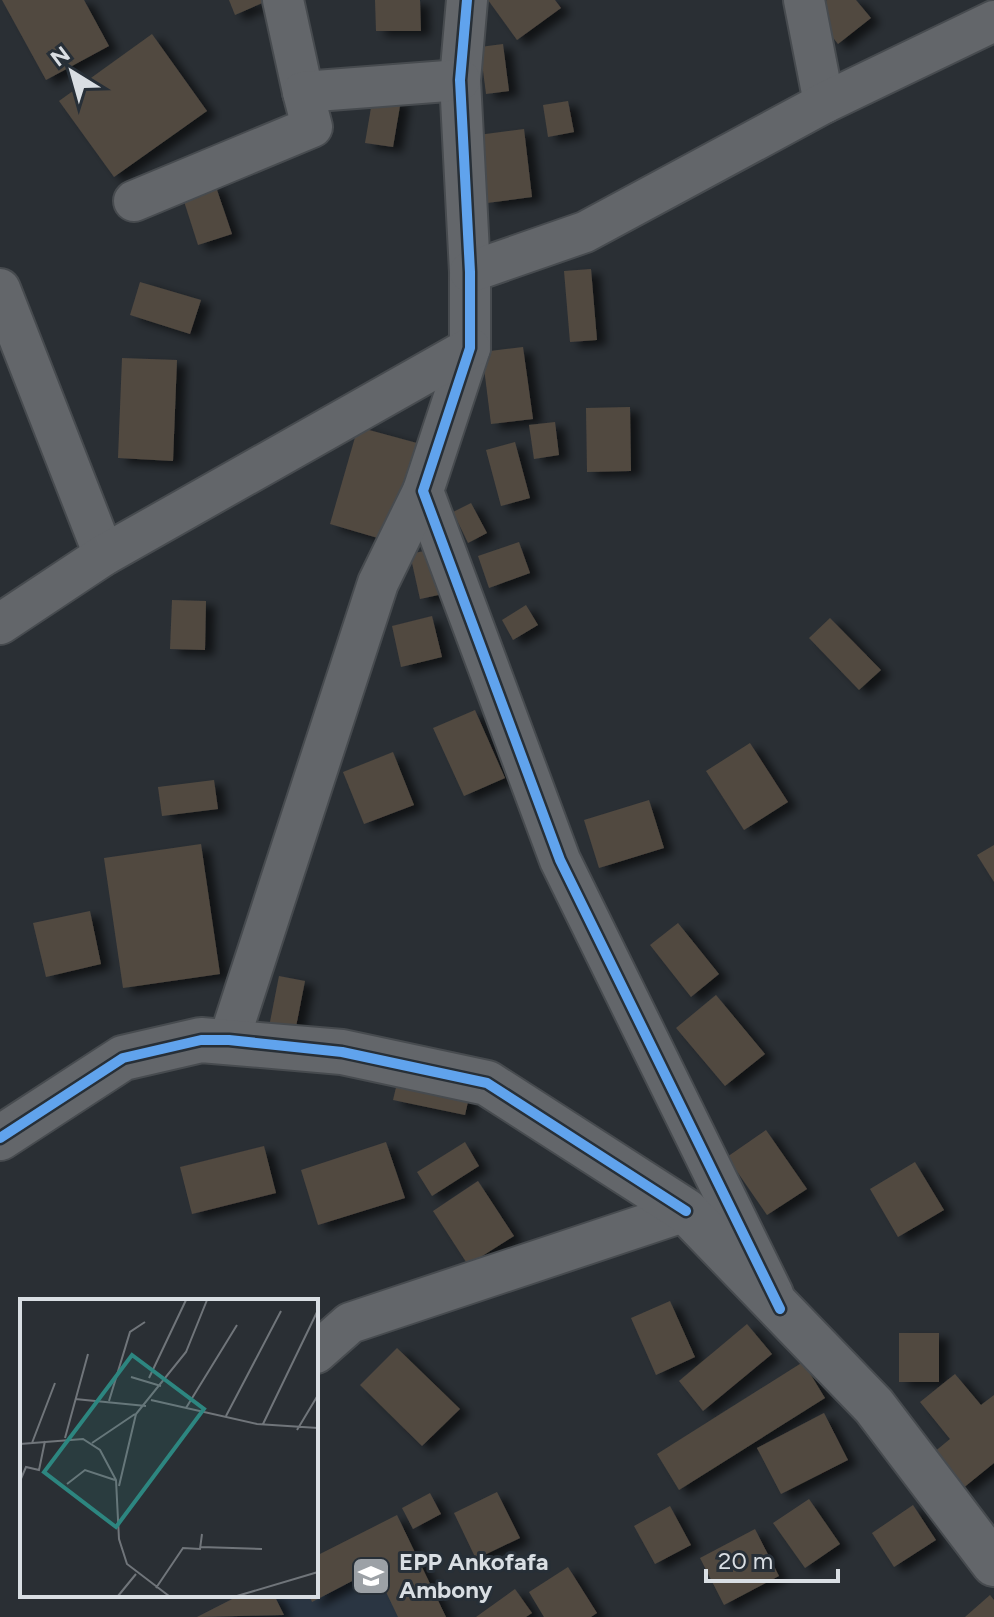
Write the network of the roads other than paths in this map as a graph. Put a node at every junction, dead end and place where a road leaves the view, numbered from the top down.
1 (283, 0) edge
2 (467, 0) edge
3 (804, 0) edge
4 (994, 21) edge
5 (460, 80) junction
6 (303, 92) junction
7 (824, 103) junction
8 (134, 201) dead end
9 (470, 272) junction
10 (0, 289) edge
11 (470, 348) junction
12 (423, 491) junction
13 (104, 555) junction
14 (0, 624) edge
15 (229, 1040) junction
16 (0, 1138) edge
17 (686, 1211) junction
18 (780, 1309) junction
19 (318, 1351) edge
20 (994, 1564) edge

1 - 6 street
2 - 5 street
3 - 7 street
4 - 7 street
5 - 6 street
5 - 9 street
6 - 8 street
7 - 9 street
9 - 11 street
10 - 13 street
11 - 12 street
11 - 13 street
12 - 15 street
12 - 18 street
13 - 14 street
15 - 16 street
15 - 17 street
17 - 18 street
17 - 19 street
18 - 20 street

